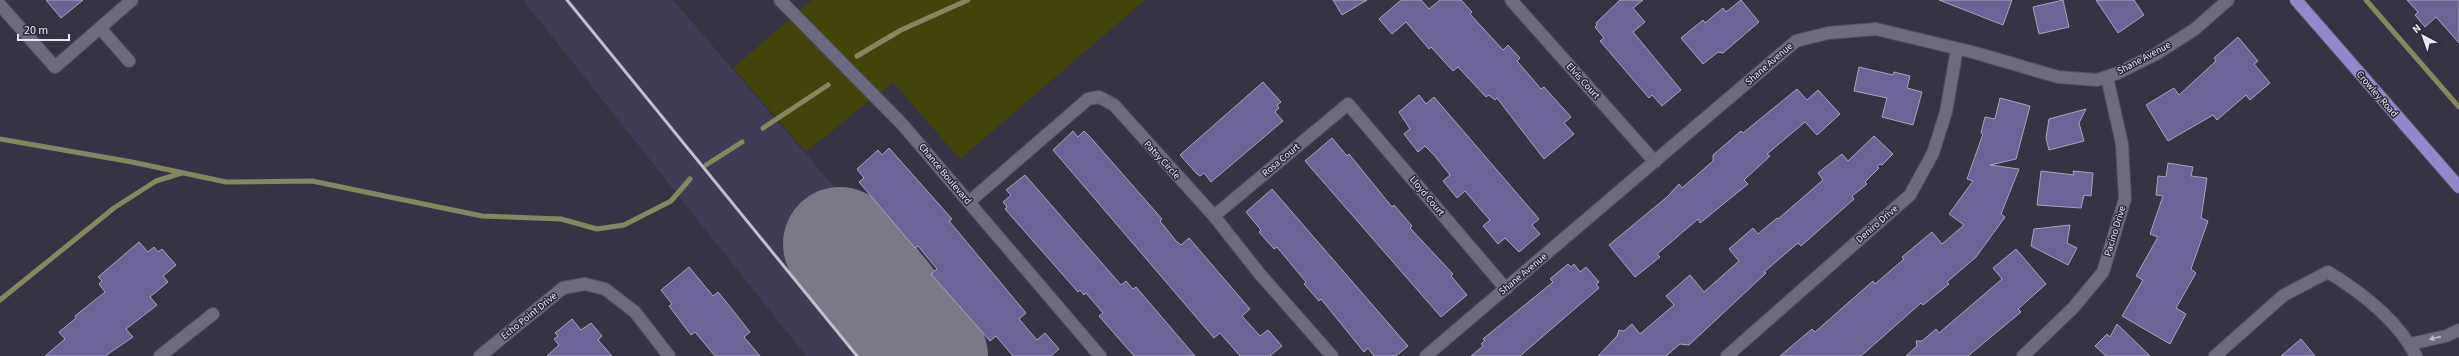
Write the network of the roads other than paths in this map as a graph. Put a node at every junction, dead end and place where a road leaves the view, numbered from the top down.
1 (132, 0) edge
2 (780, 0) edge
3 (1511, 0) edge
4 (2228, 0) edge
5 (2296, 0) edge
6 (0, 5) edge
7 (100, 28) junction
8 (1957, 49) junction
9 (129, 61) dead end
10 (2107, 76) junction
11 (1348, 104) joint
12 (1654, 162) junction
13 (2459, 187) edge
14 (969, 202) junction
15 (1214, 216) junction
16 (1506, 289) junction
17 (213, 314) dead end
18 (2459, 330) edge
19 (2410, 344) junction
20 (160, 356) edge
21 (480, 356) edge
22 (669, 356) edge
23 (1100, 356) edge
24 (1332, 356) edge
25 (1426, 356) edge
26 (1727, 356) edge
27 (2023, 356) edge
28 (2215, 356) edge
29 (2416, 356) edge

1 - 7 street
2 - 14 street, Chance Boulevard
3 - 12 street, Elvis Court
4 - 10 street, Shane Avenue
5 - 13 main road, Crowley Road
6 - 7 street
7 - 9 street
8 - 10 street, Shane Avenue
8 - 12 street, Shane Avenue
8 - 26 street, Deniro Drive
10 - 27 street, Pacino Drive
11 - 15 street, Rosa Court
11 - 16 street, Lloyd Court
12 - 16 street, Shane Avenue
14 - 15 street, Patsy Circle
14 - 23 street, Chance Boulevard
15 - 24 street, Patsy Circle
16 - 25 street, Shane Avenue
17 - 20 street
18 -> 19 street
19 - 28 street
19 - 29 street
21 - 22 street, Echo Point Drive

